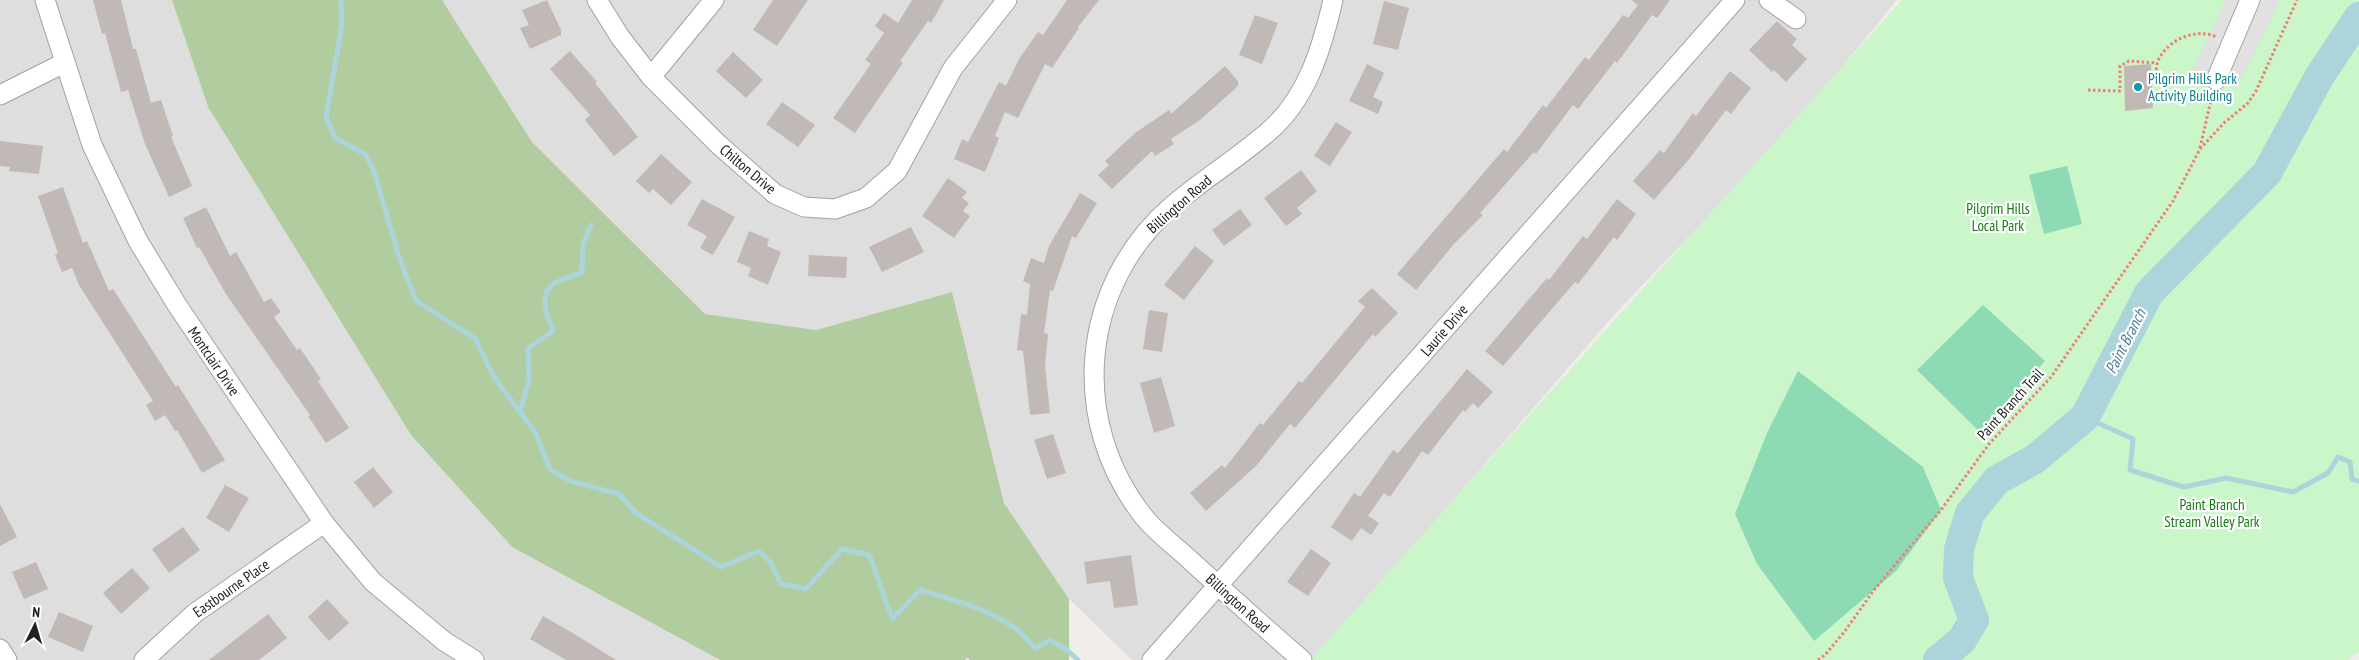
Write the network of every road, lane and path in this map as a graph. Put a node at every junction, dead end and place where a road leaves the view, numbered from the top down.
1 (45, 0) edge
2 (597, 0) edge
3 (714, 0) edge
4 (1007, 0) edge
5 (1334, 0) edge
6 (1735, 0) edge
7 (1769, 0) edge
8 (2250, 0) edge
9 (2297, 0) edge
10 (1796, 19) dead end
11 (2232, 43) junction
12 (64, 63) junction
13 (2157, 63) junction
14 (651, 77) junction
15 (2216, 80) joint
16 (2156, 85) dead end
17 (2088, 90) dead end
18 (0, 95) edge
19 (2200, 149) junction
20 (324, 523) junction
21 (1218, 586) junction
22 (0, 649) edge
23 (7, 660) edge
24 (144, 660) edge
25 (474, 660) edge
26 (1152, 660) edge
27 (1302, 660) edge
28 (1818, 660) edge

1 - 12 street, Montclair Drive
2 - 14 street, Chilton Drive
3 - 14 street
4 - 14 street, Chilton Drive
5 - 21 street, Billington Road
6 - 21 street, Laurie Drive
7 - 10 street
8 - 11 street
9 - 19 path, Paint Branch Trail
11 - 13 path
11 - 15 street
12 - 18 street
12 - 20 street, Montclair Drive
13 - 16 path
13 - 17 path
15 - 19 path, Paint Branch Trail
19 - 28 path, Paint Branch Trail
20 - 24 street, Eastbourne Place
20 - 25 street, Montclair Drive
21 - 26 street, Laurie Drive
21 - 27 street, Billington Road
22 - 23 street

